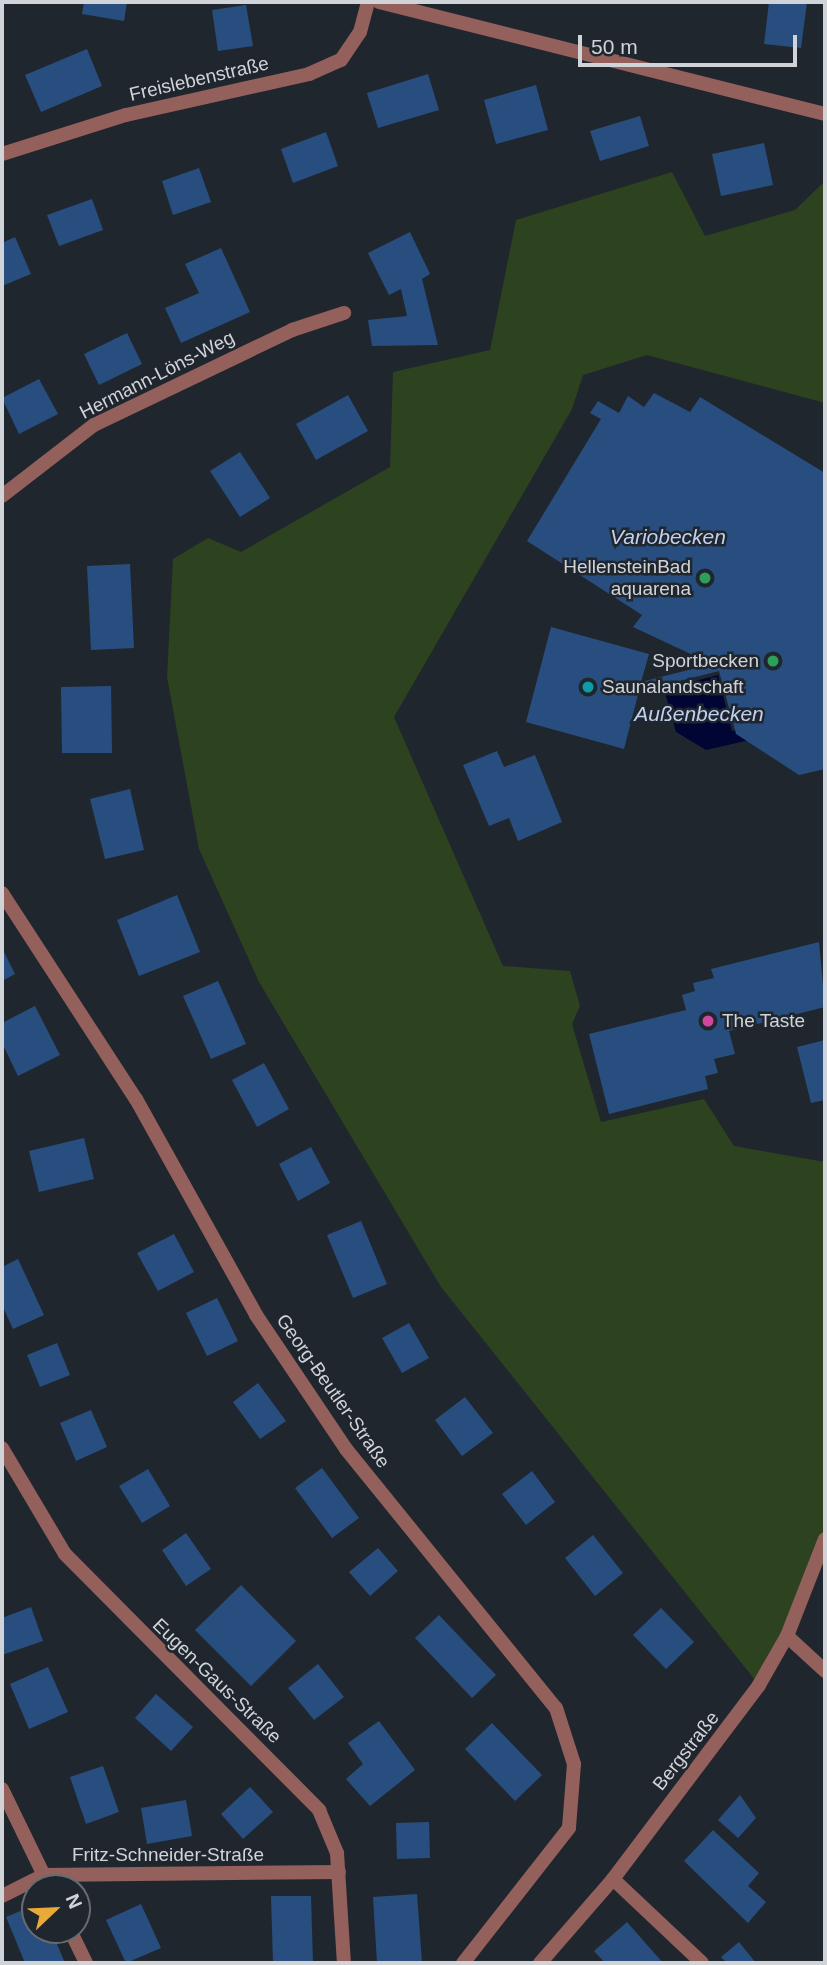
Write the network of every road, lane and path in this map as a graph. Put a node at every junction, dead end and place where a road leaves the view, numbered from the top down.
1 (368, 2) edge
2 (379, 2) edge
3 (825, 114) edge
4 (2, 154) edge
5 (344, 313) dead end
6 (2, 496) edge
7 (2, 893) edge
8 (2, 1448) edge
9 (825, 1539) edge
10 (787, 1636) junction
11 (825, 1671) edge
12 (2, 1789) edge
13 (339, 1872) junction
14 (43, 1874) edge
15 (613, 1879) junction
16 (91, 1880) edge
17 (21, 1890) edge
18 (2, 1896) edge
19 (77, 1944) edge
20 (86, 1963) edge
21 (344, 1963) edge
22 (463, 1963) edge
23 (540, 1963) edge
24 (702, 1963) edge

1 - 4 street, Freislebenstraße
2 - 3 street
5 - 6 street, Hermann-Löns-Weg
7 - 22 street, Georg-Beutler-Straße
8 - 13 street, Eugen-Gaus-Straße
9 - 10 street, Bergstraße
10 - 11 street
10 - 15 street, Bergstraße
12 - 14 street
13 - 16 street, Fritz-Schneider-Straße
13 - 21 street, Eugen-Gaus-Straße
15 - 23 street, Bergstraße
15 - 24 street
17 - 18 street, Fritz-Schneider-Straße
19 - 20 street

